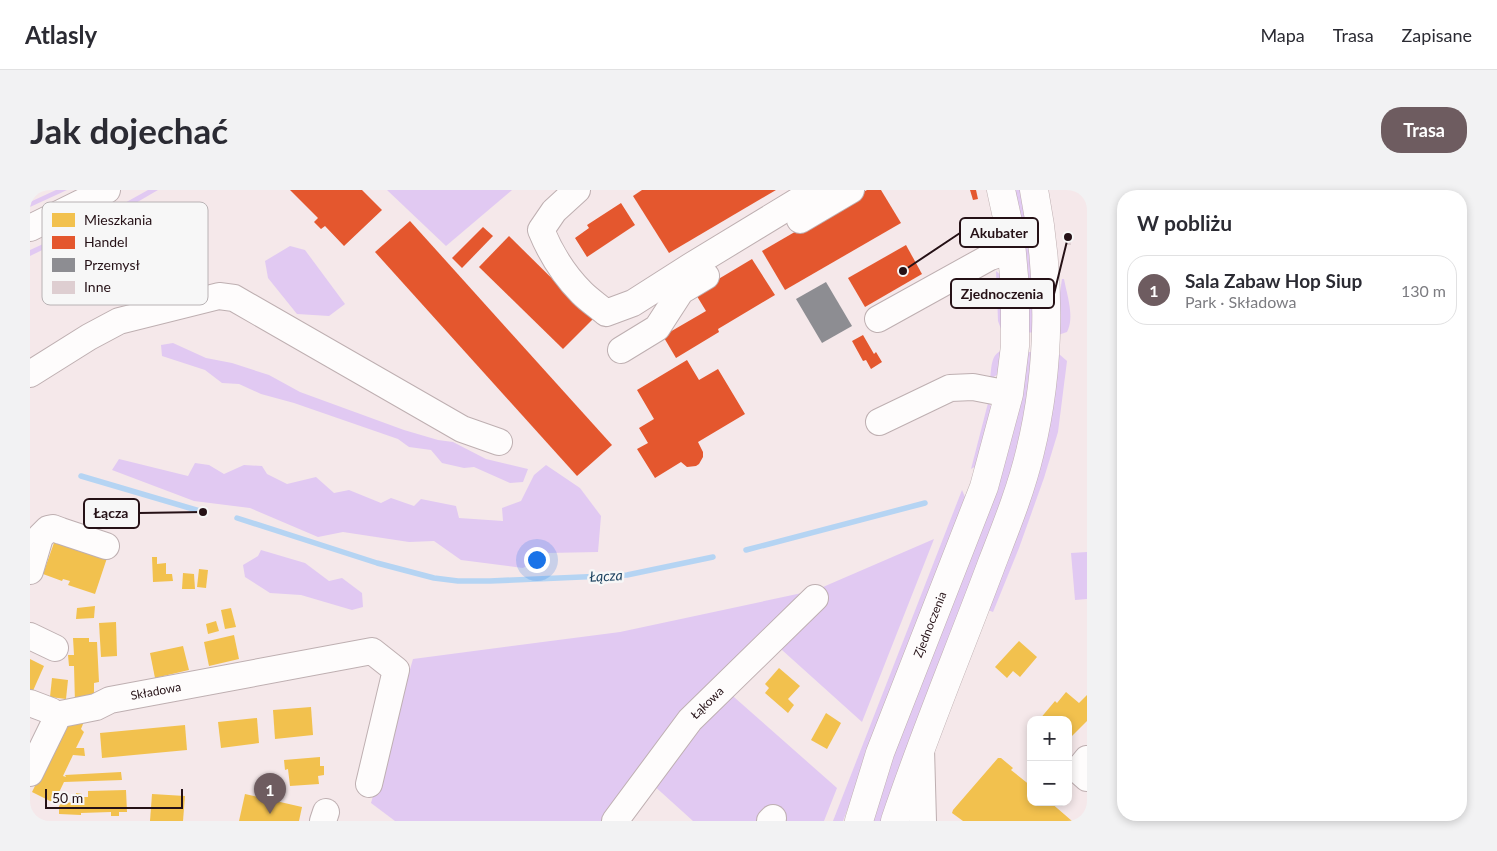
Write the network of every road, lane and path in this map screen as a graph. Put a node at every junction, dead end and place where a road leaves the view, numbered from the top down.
1 (107, 190) edge
2 (577, 190) edge
3 (816, 190) edge
4 (850, 190) edge
5 (1001, 190) edge
6 (1034, 190) edge
7 (83, 202) edge
8 (42, 222) edge
9 (30, 228) edge
10 (1012, 250) junction
11 (208, 299) edge
12 (182, 305) edge
13 (878, 319) dead end
14 (621, 350) dead end
15 (30, 374) edge
16 (1009, 394) junction
17 (879, 422) dead end
18 (499, 442) dead end
19 (106, 546) dead end
20 (30, 571) edge
21 (815, 598) dead end
22 (30, 636) edge
23 (54, 648) dead end
24 (30, 703) edge
25 (56, 715) junction
26 (921, 745) junction
27 (1087, 760) edge
28 (30, 773) edge
29 (1087, 778) edge
30 (369, 784) dead end
31 (615, 821) edge
32 (859, 821) edge
33 (895, 821) edge
34 (924, 821) edge

1 - 7 street
2 - 3 street
4 - 14 street
5 - 10 main road, Zjednoczenia
6 - 26 main road
8 - 9 street
10 - 13 street
10 - 16 main road, Zjednoczenia
11 - 18 street
12 - 15 street
16 - 17 street
16 - 32 main road, Zjednoczenia
19 - 20 street
21 - 31 street, Łąkowa
22 - 23 street
24 - 25 street
25 - 28 street
25 - 30 street, Składowa
26 - 33 main road
26 - 34 street
27 - 29 street

